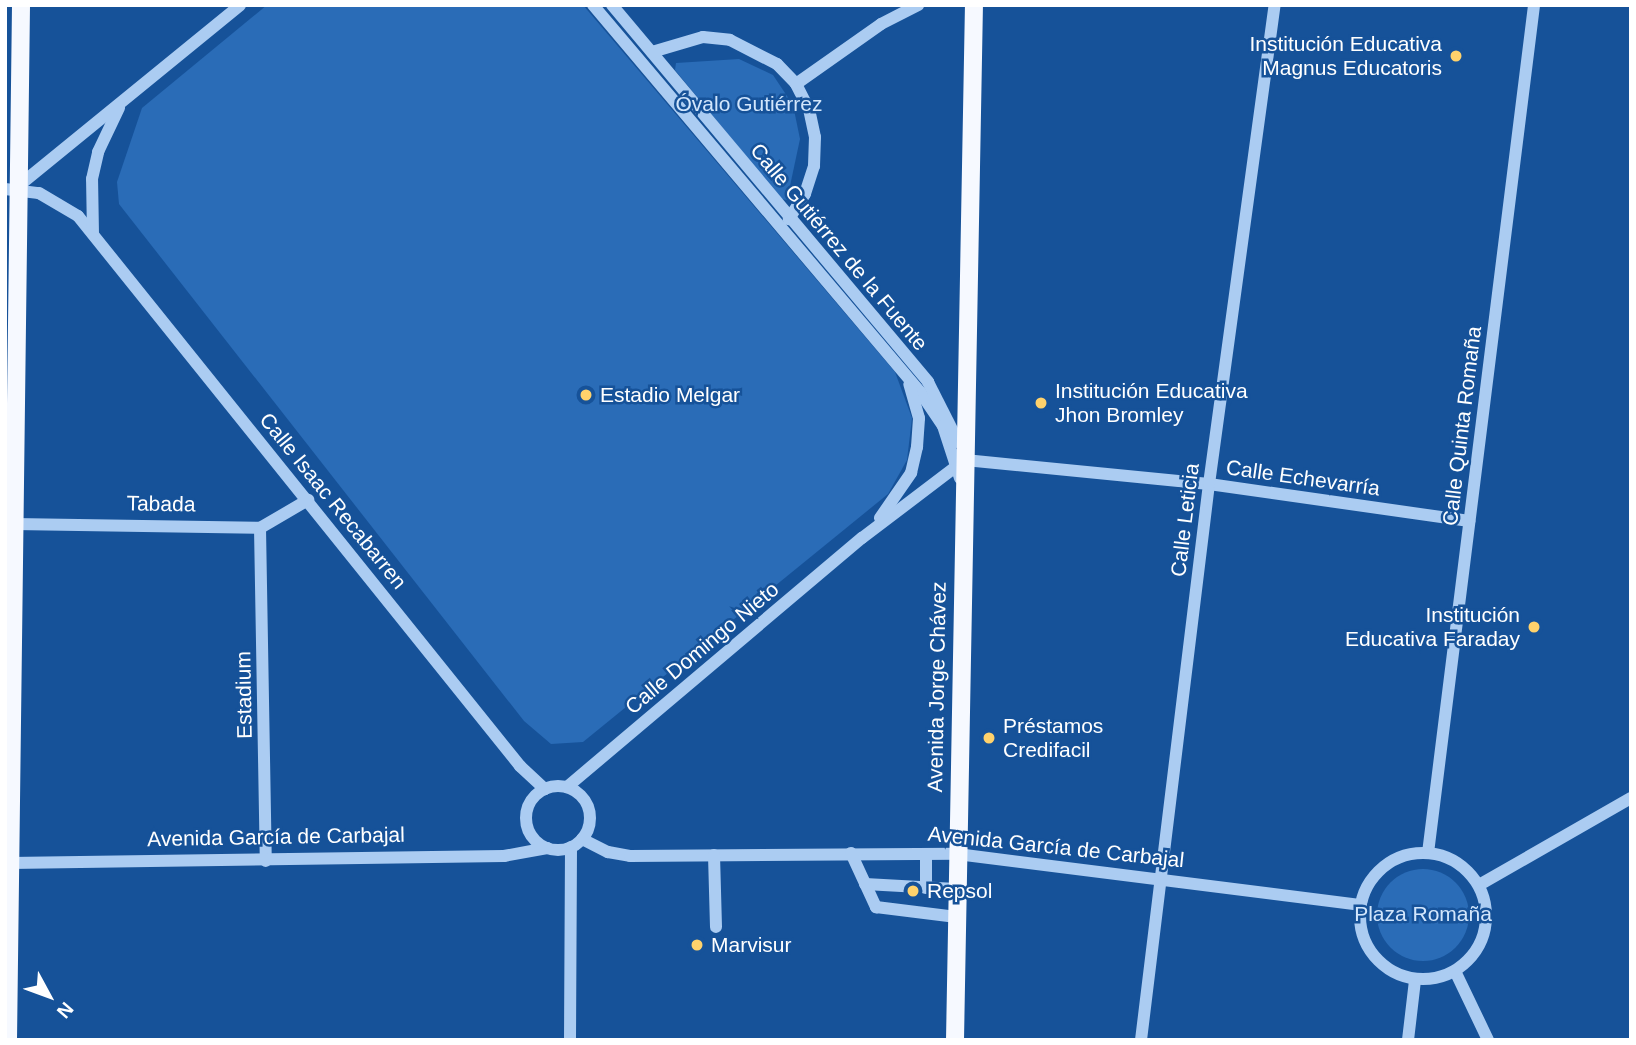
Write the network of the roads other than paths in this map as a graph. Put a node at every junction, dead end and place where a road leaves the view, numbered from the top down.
1 (21, 5) edge
2 (240, 5) edge
3 (593, 5) edge
4 (612, 5) edge
5 (918, 5) edge
6 (974, 5) edge
7 (1275, 5) edge
8 (1534, 5) edge
9 (652, 52) junction
10 (796, 83) junction
11 (124, 100) junction
12 (11, 188) edge
13 (789, 219) junction
14 (93, 234) junction
15 (905, 373) junction
16 (961, 462) junction
17 (1209, 484) junction
18 (308, 500) junction
19 (1469, 521) junction
20 (10, 524) edge
21 (260, 528) junction
22 (862, 538) junction
23 (567, 787) junction
24 (545, 789) junction
25 (1631, 798) edge
26 (582, 838) junction
27 (571, 846) junction
28 (548, 848) junction
29 (852, 853) junction
30 (1429, 853) junction
31 (926, 854) junction
32 (957, 854) junction
33 (714, 855) junction
34 (266, 861) junction
35 (8, 864) edge
36 (1160, 881) junction
37 (865, 884) junction
38 (1479, 885) junction
39 (926, 887) junction
40 (956, 889) junction
41 (1360, 905) junction
42 (956, 917) junction
43 (716, 927) dead end
44 (1455, 971) junction
45 (1415, 980) junction
46 (8, 1040) edge
47 (570, 1040) edge
48 (955, 1040) edge
49 (1142, 1040) edge
50 (1408, 1040) edge
51 (1488, 1040) edge

1 - 12 main road
2 - 11 street
3 - 15 street, Calle Gutiérrez de la Fuente
4 - 9 street, Calle Gutiérrez de la Fuente
5 - 10 street
6 - 16 main road, Avenida Jorge Chávez
7 - 17 street, Calle Leticia
8 - 19 street, Calle Quinta Romaña
9 - 10 street
9 - 13 street, Calle Gutiérrez de la Fuente
10 - 13 street
11 - 12 street
11 - 14 street
12 - 14 street, Calle Isaac Recabarren
12 - 20 main road
13 - 16 street, Calle Gutiérrez de la Fuente
14 - 18 street, Calle Isaac Recabarren
15 - 16 street, Avenida Jorge Chávez
15 - 22 street, Calle Domingo Nieto
16 - 17 street, Calle Echevarría
16 - 22 street, Calle Domingo Nieto
16 - 32 main road, Avenida Jorge Chávez
17 - 19 street, Calle Echevarría
17 - 36 street, Calle Leticia
18 - 21 street
18 - 24 street, Calle Isaac Recabarren
19 - 30 street, Calle Quinta Romaña
20 - 21 street, Tabada
20 - 35 main road
21 - 34 street, Estadium
22 - 23 street, Calle Domingo Nieto
23 - 24 street
23 - 26 street
24 - 28 street
25 - 38 street
26 - 27 street
26 - 33 street, Avenida García de Carbajal
27 - 28 street
27 - 47 street
28 - 34 street, Avenida García de Carbajal
29 - 31 street, Avenida García de Carbajal
29 - 33 street, Avenida García de Carbajal
29 - 37 street
30 - 38 street
30 - 41 street
31 - 32 street, Avenida García de Carbajal
31 - 39 street
32 - 36 street, Avenida García de Carbajal
32 - 40 main road, Avenida Jorge Chávez
33 - 43 street
34 - 35 street, Avenida García de Carbajal
35 - 46 main road
36 - 41 street, Avenida García de Carbajal
36 - 49 street, Calle Leticia
37 - 39 street
37 - 42 street
38 - 44 street
39 - 40 street
40 - 42 main road, Avenida Jorge Chávez
41 - 45 street
42 - 48 main road, Avenida Jorge Chávez
44 - 45 street
44 - 51 street
45 - 50 street

